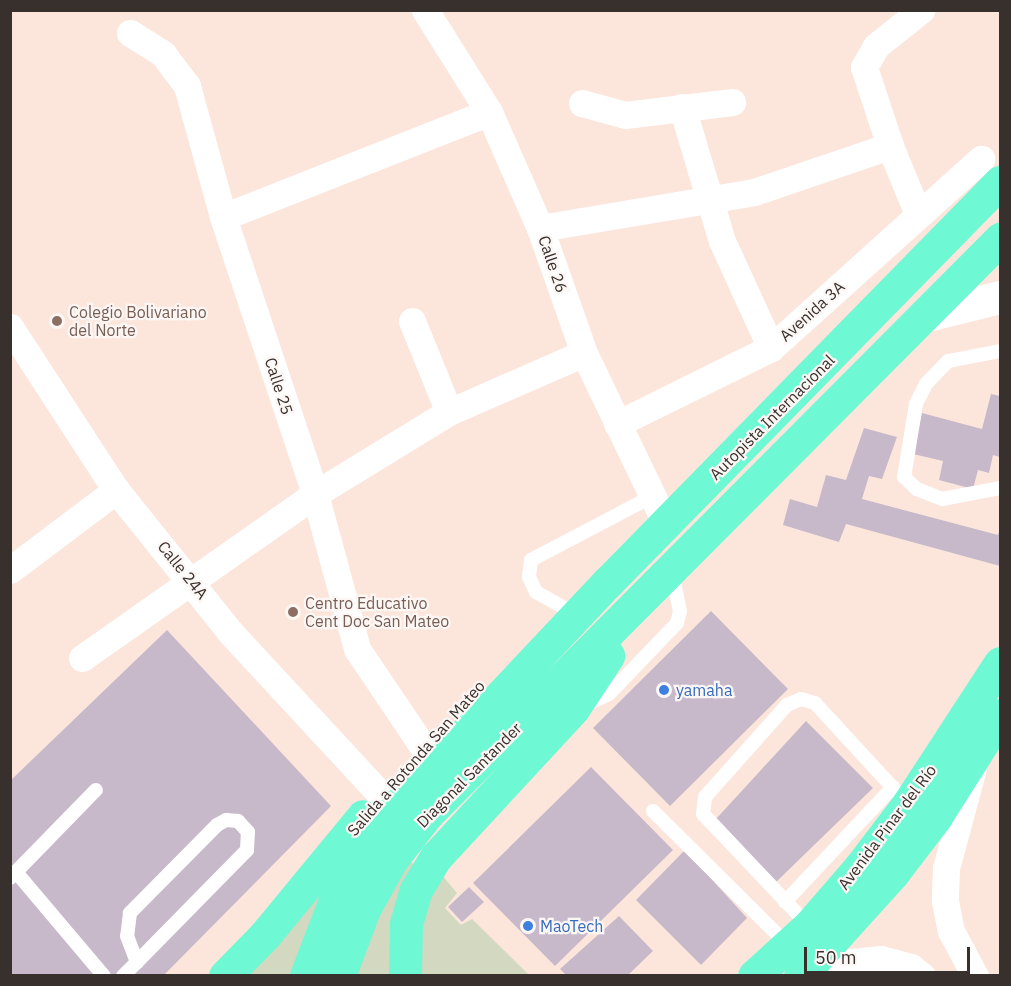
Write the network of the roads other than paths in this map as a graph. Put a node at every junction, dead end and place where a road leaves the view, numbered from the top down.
1 (425, 10) edge
2 (921, 10) edge
3 (130, 33) dead end
4 (732, 102) dead end
5 (582, 103) dead end
6 (682, 107) junction
7 (489, 112) junction
8 (890, 146) junction
9 (991, 171) edge
10 (709, 201) junction
11 (918, 214) junction
12 (223, 217) junction
13 (540, 228) junction
14 (1000, 239) edge
15 (1000, 297) edge
16 (927, 315) junction
17 (412, 321) dead end
18 (10, 327) edge
19 (771, 348) junction
20 (1000, 351) edge
21 (584, 353) junction
22 (449, 412) junction
23 (617, 424) junction
24 (1000, 488) edge
25 (116, 490) junction
26 (315, 494) junction
27 (658, 511) junction
28 (10, 570) edge
29 (672, 572) junction
30 (191, 579) junction
31 (645, 599) junction
32 (577, 615) junction
33 (542, 650) joint
34 (82, 658) dead end
35 (1000, 663) edge
36 (573, 709) junction
37 (1000, 715) edge
38 (423, 747) junction
39 (977, 753) junction
40 (96, 790) dead end
41 (380, 794) junction
42 (901, 796) junction
43 (653, 812) dead end
44 (13, 875) edge
45 (785, 902) junction
46 (799, 936) junction
47 (137, 962) junction
48 (104, 975) edge
49 (123, 975) edge
50 (225, 975) edge
51 (306, 975) edge
52 (339, 975) edge
53 (405, 975) edge
54 (754, 975) edge
55 (800, 975) edge
56 (828, 975) edge
57 (922, 975) edge
58 (975, 975) edge

1 - 7 street, Calle 26
2 - 8 street
3 - 12 street, Calle 25
4 - 6 street
5 - 6 street
6 - 10 street
7 - 12 street
7 - 13 street, Calle 26
8 - 10 street
8 - 11 street
9 - 11 street, Avenida 3A
9 - 27 main road, Autopista Internacional
10 - 13 street
10 - 19 street
11 - 19 street, Avenida 3A
12 - 26 street, Calle 25
13 - 21 street, Calle 26
14 - 16 main road
15 - 16 street
16 - 29 main road
17 - 22 street
18 - 25 street, Calle 24A
19 - 23 street, Avenida 3A
20 - 24 lane
21 - 22 street
21 - 23 street, Calle 26
22 - 26 street
23 - 27 street, Calle 26
25 - 28 street
25 - 30 street, Calle 24A
26 - 30 street
26 - 38 street, Calle 25
27 - 32 main road, Autopista Internacional
27 - 32 lane
29 - 31 main road
29 - 36 lane
30 - 34 street
30 - 41 street, Calle 24A
31 - 36 main road
31 - 52 main road, Diagonal Santander
32 - 33 main road, Autopista Internacional
32 - 38 main road, Salida a Rotonda San Mateo
33 - 51 main road, Diagonal Santander
35 - 42 main road, Avenida Pinar del Río
36 - 53 main road
37 - 39 main road, Avenida Pinar del Río
38 - 41 main road, Salida a Rotonda San Mateo
39 - 55 main road, Avenida Pinar del Río
39 - 58 street
40 - 44 lane
41 - 50 main road, Salida a Rotonda San Mateo
42 - 45 lane
42 - 45 lane
42 - 46 main road, Avenida Pinar del Río
43 - 46 lane
44 - 48 lane
45 - 46 lane
46 - 54 main road, Avenida Pinar del Río
47 - 47 lane
47 - 49 lane
56 - 57 street

